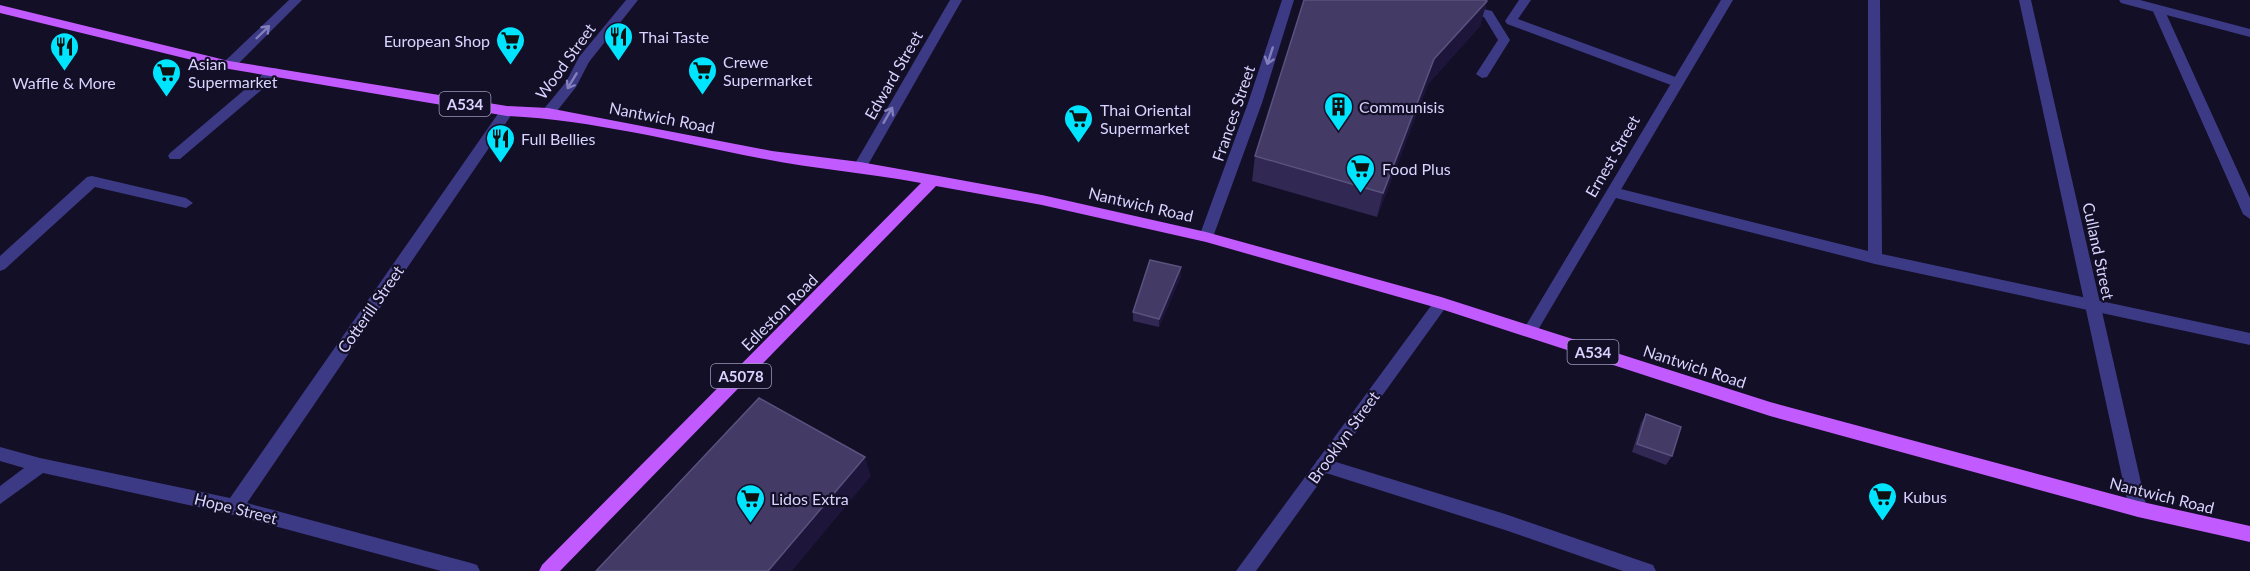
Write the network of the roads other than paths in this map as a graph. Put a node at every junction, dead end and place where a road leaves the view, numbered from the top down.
1 (296, 0) edge
2 (632, 0) edge
3 (956, 0) edge
4 (1288, 0) edge
5 (1525, 0) edge
6 (1727, 0) edge
7 (1874, 0) edge
8 (2025, 0) edge
9 (2126, 0) edge
10 (1449, 6) edge
11 (0, 9) edge
12 (2158, 9) junction
13 (2250, 33) edge
14 (229, 64) junction
15 (274, 72) junction
16 (1482, 74) dead end
17 (1676, 82) junction
18 (507, 111) junction
19 (548, 113) junction
20 (175, 156) dead end
21 (860, 166) junction
22 (933, 180) junction
23 (1613, 192) junction
24 (186, 204) dead end
25 (2250, 214) edge
26 (1206, 237) junction
27 (1875, 258) junction
28 (0, 265) edge
29 (1442, 303) junction
30 (2092, 304) junction
31 (1530, 331) junction
32 (2250, 339) edge
33 (0, 453) edge
34 (40, 465) junction
35 (1323, 465) junction
36 (0, 496) edge
37 (234, 507) junction
38 (2138, 509) junction
39 (2250, 534) edge
40 (471, 571) edge
41 (548, 571) edge
42 (1245, 571) edge
43 (1647, 571) edge

14 -> 1 street
2 -> 19 street, Wood Street
21 -> 3 street, Edward Street
4 -> 26 street, Frances Street
5 - 17 street
6 - 17 street, Ernest Street
7 - 27 street
8 - 30 street, Culland Street
9 - 12 street
10 - 16 street
11 - 14 main road, Nantwich Road / A534
12 - 13 street
12 - 25 street
14 - 15 main road, Nantwich Road / A534
15 - 18 main road, Nantwich Road / A534
15 - 20 street
17 - 23 street, Ernest Street
18 - 19 main road, Nantwich Road / A534
18 - 37 street, Cotterill Street
19 - 21 main road, Nantwich Road / A534
21 - 22 main road, Nantwich Road / A534
22 - 26 main road, Nantwich Road / A534
22 - 41 main road, Edleston Road / A5078
23 - 27 street
23 - 31 street, Ernest Street
24 - 28 street
26 - 29 main road, Nantwich Road / A534
27 - 30 street
29 - 31 main road, Nantwich Road / A534
29 - 35 street, Brooklyn Street
30 - 32 street
30 - 38 street, Culland Street
31 - 38 main road, Nantwich Road / A534
33 - 34 street, Hope Street
34 - 36 street
34 - 37 street, Hope Street
35 - 42 street, Brooklyn Street
35 - 43 street
37 - 40 street, Hope Street
38 - 39 main road, Nantwich Road / A534

